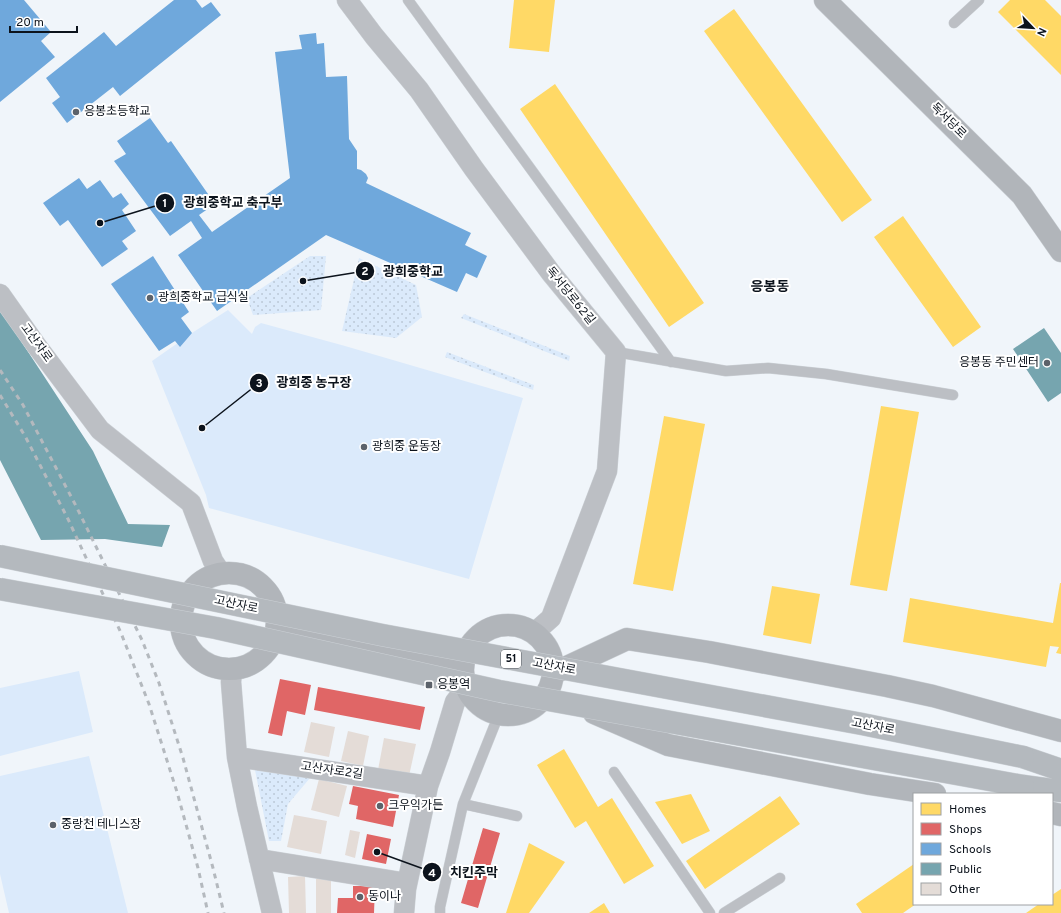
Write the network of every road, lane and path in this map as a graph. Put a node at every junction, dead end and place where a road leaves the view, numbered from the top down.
1 (347, 0) edge
2 (408, 0) edge
3 (825, 0) edge
4 (979, 0) edge
5 (954, 23) dead end
6 (1061, 251) edge
7 (0, 294) edge
8 (616, 352) junction
9 (671, 362) junction
10 (953, 394) dead end
11 (0, 556) edge
12 (221, 573) junction
13 (0, 589) edge
14 (276, 624) junction
15 (534, 633) junction
16 (463, 665) junction
17 (232, 669) junction
18 (550, 683) junction
19 (466, 688) junction
20 (499, 714) junction
21 (1061, 731) edge
22 (237, 758) junction
23 (1061, 770) edge
24 (614, 772) dead end
25 (428, 786) junction
26 (1061, 791) edge
27 (928, 793) edge
28 (464, 804) junction
29 (517, 816) dead end
30 (259, 859) junction
31 (780, 878) dead end
32 (407, 884) junction
33 (272, 913) edge
34 (404, 913) edge
35 (440, 913) edge
36 (710, 913) edge
37 (724, 913) edge

1 - 8 street, 독서당로62길
2 - 9 lane
3 - 6 main road, 독서당로
4 - 5 lane
7 - 12 street, 고산자로
8 - 9 lane
8 - 15 street
9 - 10 lane
11 - 23 main road, 고산자로 / 51, bridge
12 - 14 main road
12 - 17 main road
13 - 26 main road, bridge
14 - 16 main road
14 - 17 main road
15 - 16 main road
15 - 18 main road
16 - 19 main road
17 - 22 street
18 - 20 main road
18 - 21 main road
18 - 27 main road
19 - 20 main road
19 - 25 street
20 - 28 lane
22 - 25 street, 고산자로2길
22 - 30 street
24 - 36 lane
25 - 32 street
28 - 29 lane
28 - 35 lane
30 - 32 street
30 - 33 street
31 - 37 lane
32 - 34 street

